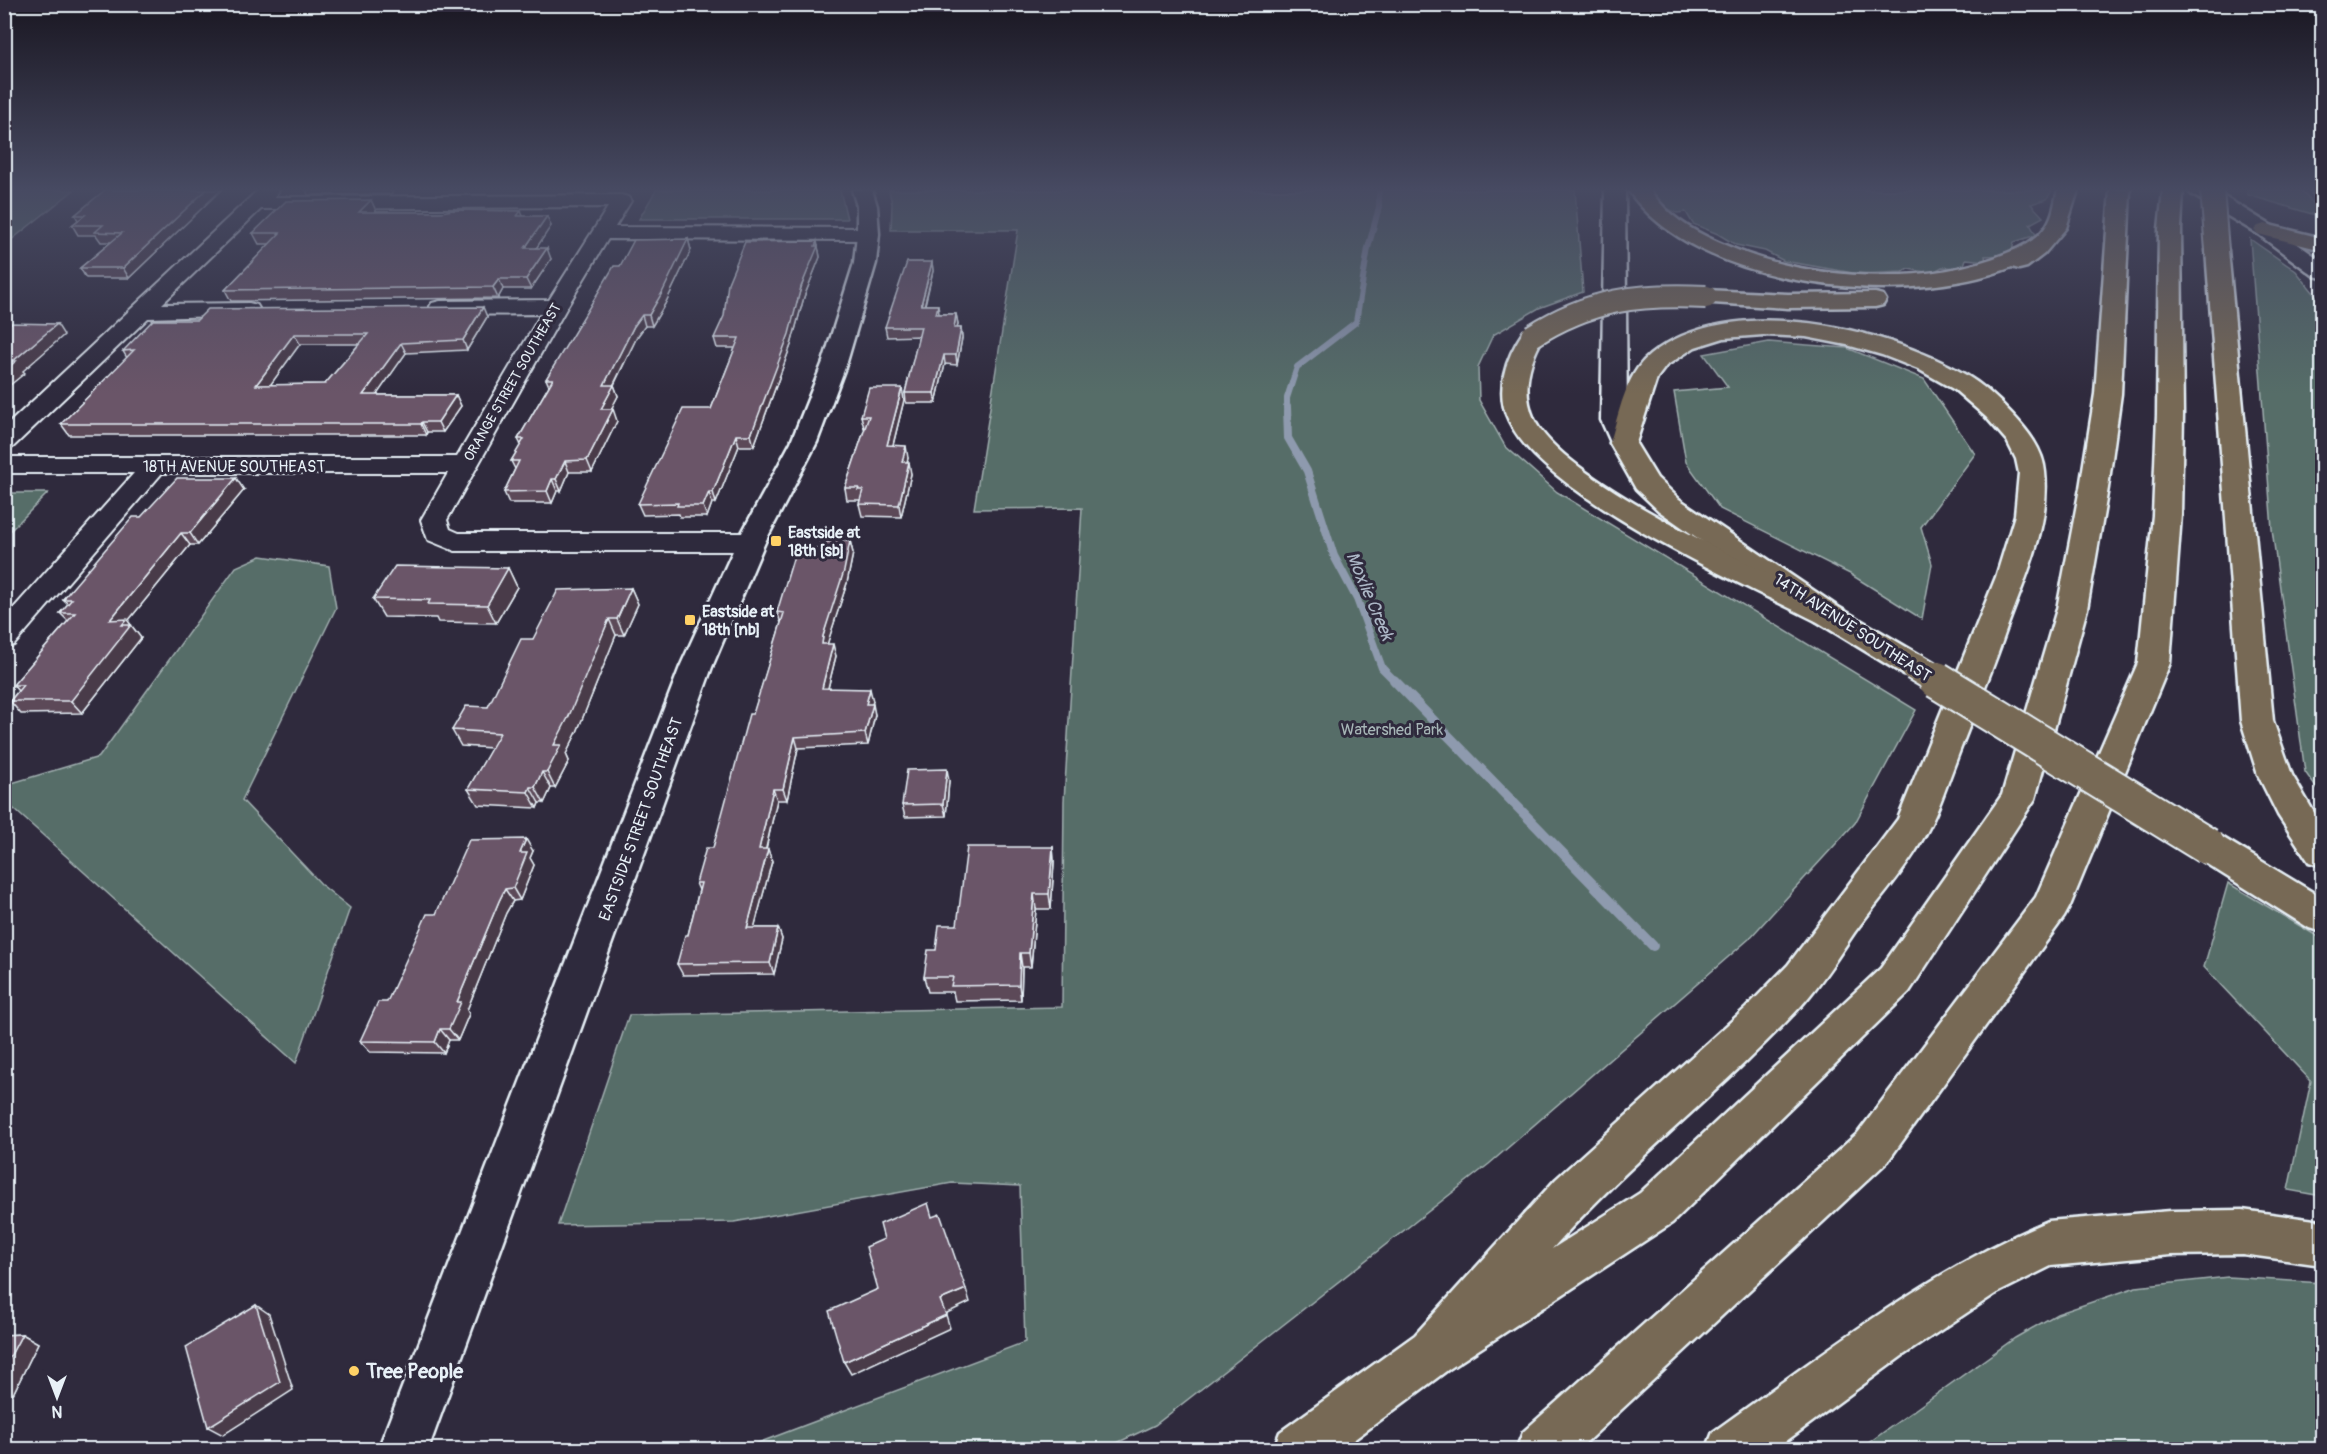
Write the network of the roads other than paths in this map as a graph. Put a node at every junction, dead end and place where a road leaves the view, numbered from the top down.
1 (199, 258) edge
2 (586, 258) edge
3 (866, 258) edge
4 (1615, 258) edge
5 (1744, 258) edge
6 (2014, 258) edge
7 (2025, 258) edge
8 (2116, 258) edge
9 (2170, 258) edge
10 (2218, 258) edge
11 (2303, 258) edge
12 (2322, 272) edge
13 (556, 307) junction
14 (414, 308) edge
15 (273, 309) edge
16 (143, 310) junction
17 (4, 442) edge
18 (1623, 443) junction
19 (4, 465) edge
20 (463, 465) junction
21 (154, 466) junction
22 (752, 542) junction
23 (1827, 614) junction
24 (4, 638) edge
25 (2322, 852) edge
26 (2322, 917) edge
27 (2322, 1243) edge
28 (1432, 1352) junction
29 (403, 1449) edge
30 (1298, 1449) edge
31 (1540, 1449) edge
32 (1731, 1449) edge

1 - 16 street
2 - 13 street, ORANGE STREET SOUTHEAST
3 - 22 street, EASTSIDE STREET SOUTHEAST
4 - 18 street, 14TH AVENUE SOUTHEAST
5 - 6 main road
7 - 23 main road, bridge
8 - 28 main road
9 - 31 main road
10 - 25 main road, bridge
11 - 12 street
13 - 14 street
13 - 20 street, ORANGE STREET SOUTHEAST
15 - 16 street
16 - 17 street
18 - 23 main road, 14TH AVENUE SOUTHEAST
18 - 28 main road
19 - 21 street, 18TH AVENUE SOUTHEAST
20 - 21 street, 18TH AVENUE SOUTHEAST
20 - 22 street, ORANGE STREET SOUTHEAST
21 - 24 street
22 - 29 street, EASTSIDE STREET SOUTHEAST
23 - 26 main road, 14TH AVENUE SOUTHEAST, bridge
27 - 32 main road
28 - 30 main road

